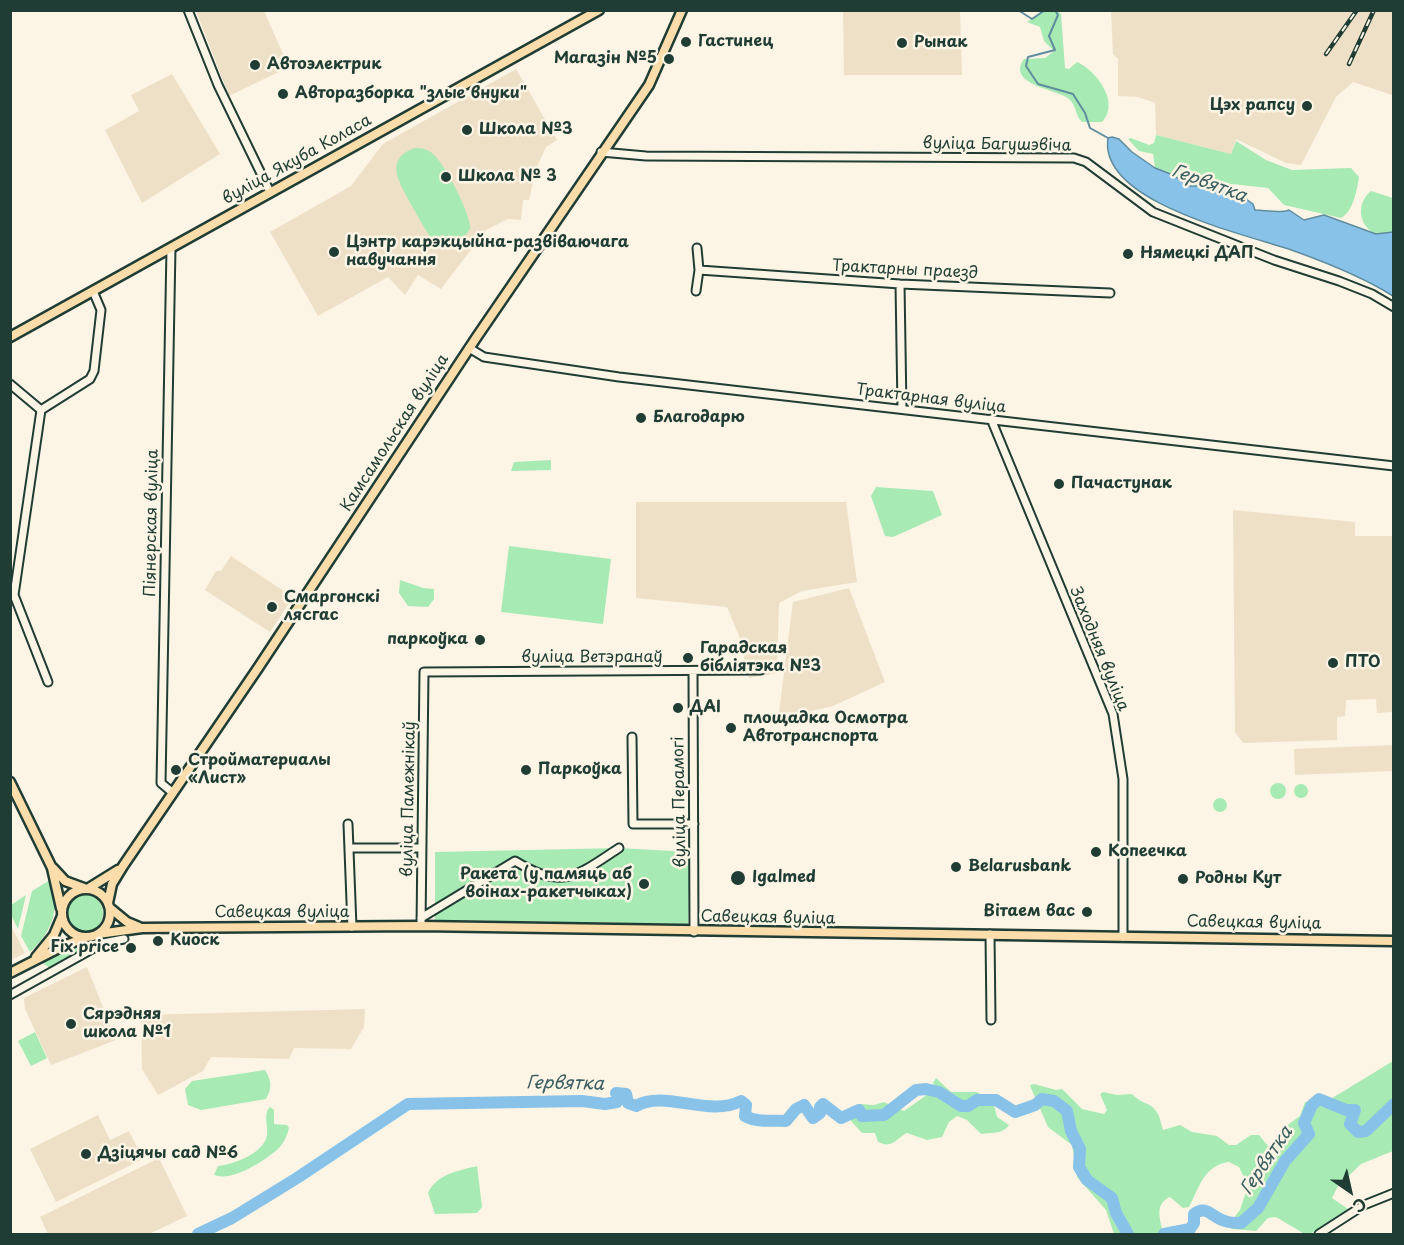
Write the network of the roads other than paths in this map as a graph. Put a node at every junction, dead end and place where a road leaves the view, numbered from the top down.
1 (188, 10) edge
2 (599, 10) edge
3 (682, 10) edge
4 (602, 152) junction
5 (270, 192) junction
6 (171, 248) junction
7 (697, 248) dead end
8 (699, 270) junction
9 (900, 284) junction
10 (93, 291) junction
11 (696, 291) dead end
12 (1110, 293) dead end
13 (1394, 307) edge
14 (10, 337) edge
15 (468, 348) junction
16 (10, 384) edge
17 (902, 409) junction
18 (41, 410) junction
19 (991, 420) junction
20 (1394, 466) edge
21 (761, 670) dead end
22 (693, 671) junction
23 (424, 672) joint
24 (48, 682) dead end
25 (632, 737) dead end
26 (10, 782) edge
27 (173, 793) junction
28 (348, 824) dead end
29 (694, 824) junction
30 (349, 848) junction
31 (421, 848) junction
32 (619, 848) dead end
33 (123, 866) junction
34 (52, 868) junction
35 (86, 888) junction
36 (109, 905) junction
37 (62, 914) junction
38 (421, 922) junction
39 (352, 927) junction
40 (142, 928) junction
41 (694, 932) junction
42 (98, 934) junction
43 (990, 934) junction
44 (88, 937) junction
45 (1123, 937) junction
46 (124, 939) dead end
47 (1394, 940) edge
48 (32, 962) junction
49 (10, 973) edge
50 (10, 995) edge
51 (991, 1020) dead end
52 (1394, 1193) edge
53 (1319, 1234) edge

1 - 5 street
2 - 5 main road, вуліца Якуба Коласа
3 - 4 main road, Камсамольская вуліца
4 - 13 street, вуліца Багушэвіча
4 - 15 main road, Камсамольская вуліца
5 - 6 main road, вуліца Якуба Коласа
6 - 10 main road, вуліца Якуба Коласа
6 - 27 street, Піянерская вуліца
7 - 8 street
8 - 9 street, Трактарны праезд
8 - 11 street
9 - 12 street, Трактарны праезд
9 - 17 street
10 - 14 main road, вуліца Якуба Коласа
10 - 18 street
15 - 17 street, Трактарная вуліца
15 - 27 main road, Камсамольская вуліца
16 - 18 street
17 - 19 street, Трактарная вуліца
18 - 24 street
19 - 20 street, Трактарная вуліца
19 - 45 street, Заходняя вуліца
21 - 22 street, вуліца Ветэранаў
22 - 23 street, вуліца Ветэранаў
22 - 29 street, вуліца Перамогі
23 - 31 street, вуліца Памежнікаў
25 - 29 street
26 - 34 main road
27 - 33 main road, Камсамольская вуліца
28 - 30 street
29 - 41 street, вуліца Перамогі
30 - 31 street
30 - 39 street
31 - 38 street, вуліца Памежнікаў
32 - 38 street
33 - 35 main road, Камсамольская вуліца
33 - 36 main road, Камсамольская вуліца
34 - 35 main road
34 - 37 main road
35 - 36 main road
35 - 37 main road
36 - 40 main road
36 - 42 main road
37 - 44 main road
37 - 48 main road
38 - 39 main road, Савецкая вуліца
38 - 41 main road, Савецкая вуліца
39 - 40 main road, Савецкая вуліца
40 - 42 main road, Савецкая вуліца
41 - 43 main road, Савецкая вуліца
42 - 44 main road
43 - 45 main road, Савецкая вуліца
43 - 51 street
44 - 48 main road
45 - 47 main road, Савецкая вуліца
46 - 50 street
48 - 49 main road
52 - 53 street

